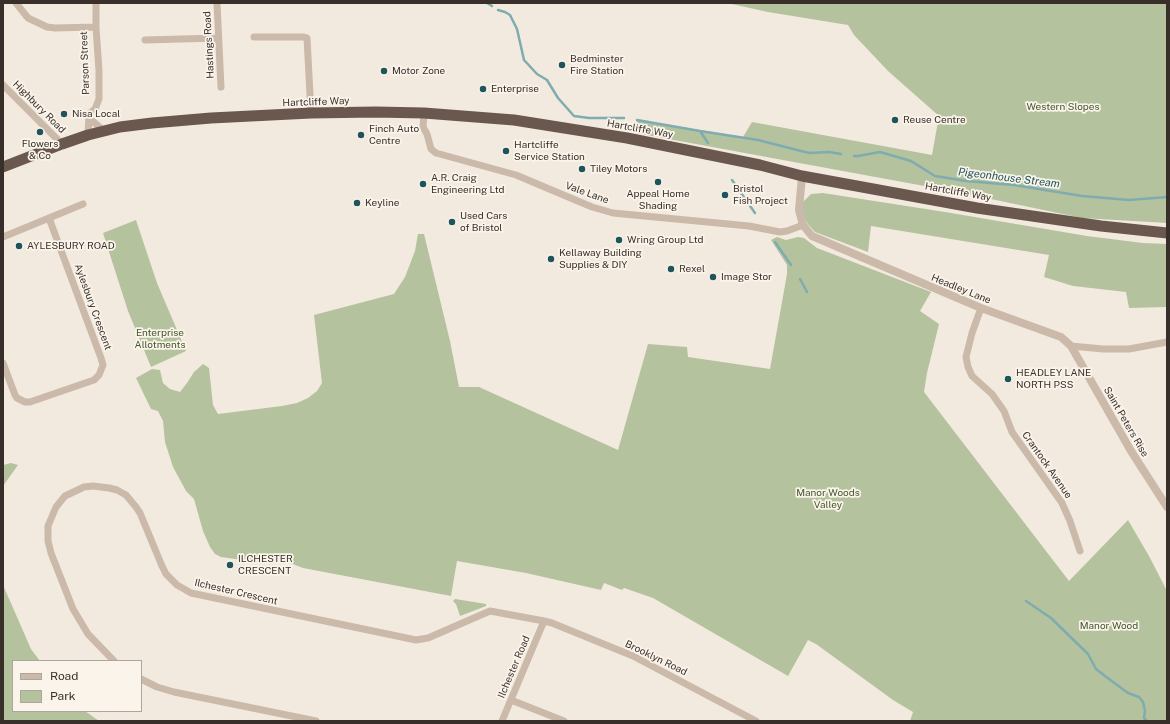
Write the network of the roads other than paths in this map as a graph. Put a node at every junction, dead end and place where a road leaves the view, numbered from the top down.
1 (16, 3) edge
2 (96, 3) edge
3 (217, 3) edge
4 (96, 27) junction
5 (254, 36) dead end
6 (218, 38) junction
7 (145, 40) dead end
8 (3, 84) edge
9 (221, 87) dead end
10 (311, 113) junction
11 (424, 113) junction
12 (89, 118) junction
13 (104, 131) junction
14 (88, 135) junction
15 (62, 144) junction
16 (3, 167) edge
17 (802, 176) junction
18 (83, 204) dead end
19 (49, 218) junction
20 (804, 225) junction
21 (1167, 233) edge
22 (3, 237) edge
23 (981, 308) junction
24 (1167, 342) edge
25 (1070, 346) junction
26 (3, 363) edge
27 (1167, 507) edge
28 (1080, 552) dead end
29 (544, 621) junction
30 (113, 660) edge
31 (142, 680) edge
32 (511, 700) junction
33 (316, 721) edge
34 (502, 721) edge
35 (564, 721) edge
36 (756, 721) edge

1 - 4 street
2 - 4 street, Parson Street
3 - 6 street, Hastings Road
4 - 12 street, Parson Street
5 - 10 street
6 - 7 street
6 - 9 street, Hastings Road
8 - 15 street, Highbury Road
10 - 11 highway, Hartcliffe Way
10 - 13 highway, Hartcliffe Way
11 - 17 highway, Hartcliffe Way
11 - 20 street, Vale Lane
12 - 13 street
12 - 14 street, Parson Street
13 - 14 highway
14 - 15 highway
15 - 16 highway
17 - 20 street
17 - 21 highway, Hartcliffe Way
18 - 19 street
19 - 22 street
19 - 26 street, Aylesbury Crescent
20 - 23 street, Headley Lane
23 - 25 street, Headley Lane
23 - 28 street, Crantock Avenue
24 - 25 street
25 - 27 street, Saint Peters Rise
29 - 30 street, Ilchester Crescent
29 - 32 street, Ilchester Road
29 - 36 street, Brooklyn Road
31 - 33 street
32 - 34 street, Ilchester Road
32 - 35 street

